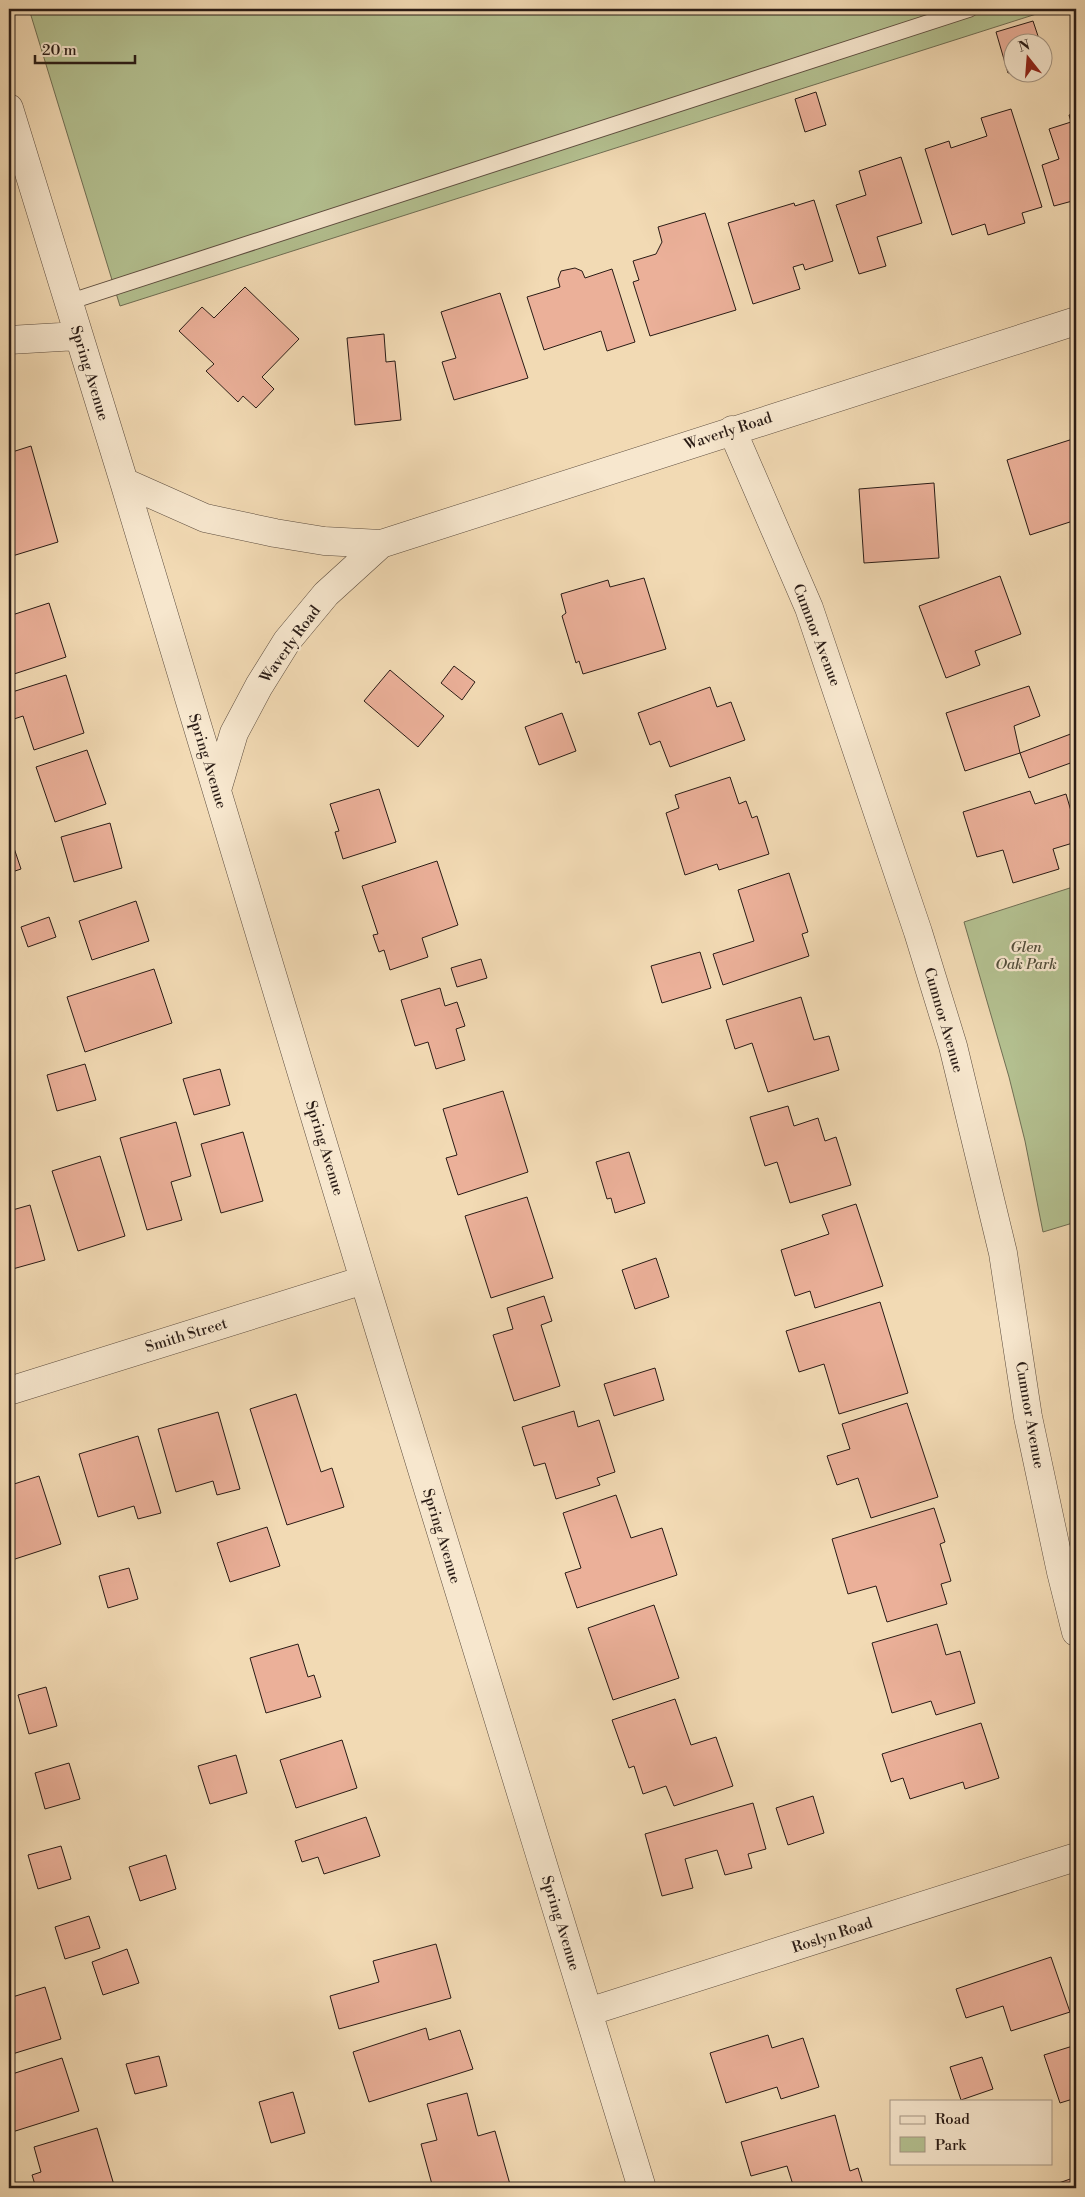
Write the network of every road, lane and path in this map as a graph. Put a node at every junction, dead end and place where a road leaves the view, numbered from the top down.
1 (970, 9) edge
2 (9, 108) edge
3 (69, 302) junction
4 (1076, 321) edge
5 (78, 336) junction
6 (9, 340) edge
7 (732, 430) junction
8 (124, 482) junction
9 (380, 544) junction
10 (217, 790) junction
11 (364, 1280) junction
12 (9, 1390) edge
13 (1076, 1632) edge
14 (1076, 1858) edge
15 (588, 2012) junction
16 (642, 2188) edge

1 - 3 lane
2 - 3 street, Spring Avenue
3 - 5 street, Spring Avenue
4 - 7 street, Waverly Road
5 - 6 street
5 - 8 street, Spring Avenue
7 - 9 street, Waverly Road
7 - 13 street, Cumnor Avenue
8 - 9 street, Waverly Road
8 - 10 street, Spring Avenue
9 - 10 street, Waverly Road
10 - 11 street, Spring Avenue
11 - 12 street, Smith Street
11 - 15 street, Spring Avenue
14 - 15 street, Roslyn Road
15 - 16 street, Spring Avenue

